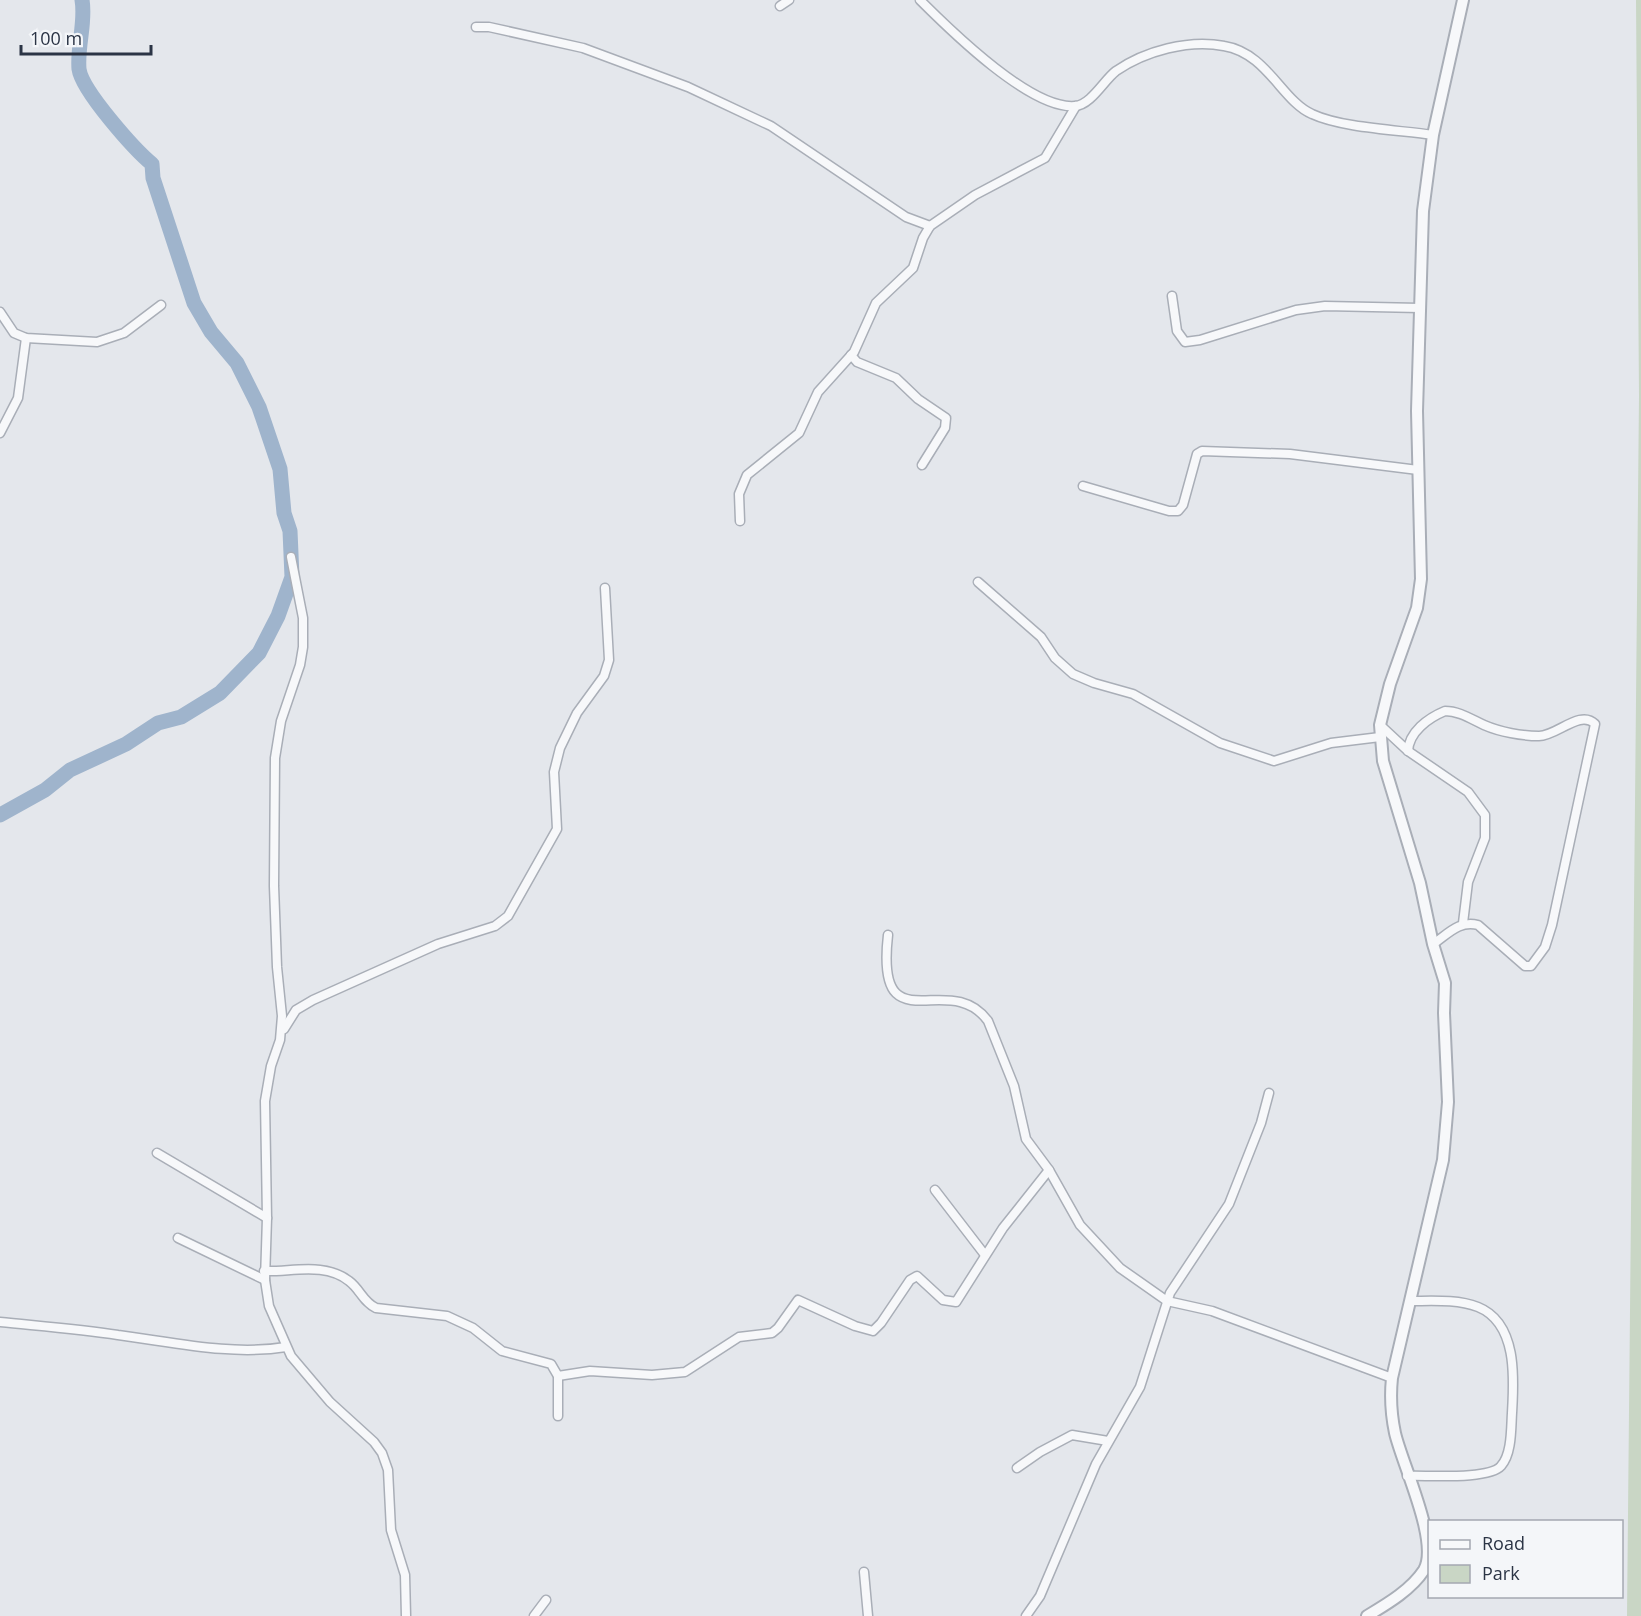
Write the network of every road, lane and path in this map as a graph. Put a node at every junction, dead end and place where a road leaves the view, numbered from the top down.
1 (789, 0) edge
2 (921, 0) edge
3 (1463, 0) edge
4 (780, 6) dead end
5 (476, 27) dead end
6 (1076, 106) junction
7 (1433, 135) junction
8 (930, 226) junction
9 (1172, 296) dead end
10 (161, 305) dead end
11 (1420, 308) junction
12 (0, 312) edge
13 (26, 338) junction
14 (851, 355) junction
15 (0, 433) edge
16 (922, 465) dead end
17 (1418, 470) junction
18 (1083, 486) dead end
19 (740, 520) dead end
20 (291, 557) dead end
21 (978, 582) dead end
22 (605, 588) dead end
23 (1380, 725) junction
24 (1380, 737) junction
25 (1408, 751) junction
26 (1463, 923) junction
27 (888, 935) dead end
28 (1433, 944) junction
29 (280, 1040) junction
30 (1269, 1093) dead end
31 (157, 1153) dead end
32 (1049, 1170) junction
33 (935, 1190) dead end
34 (267, 1218) junction
35 (178, 1238) dead end
36 (985, 1256) junction
37 (265, 1276) junction
38 (1167, 1301) junction
39 (1410, 1301) junction
40 (0, 1322) edge
41 (286, 1347) junction
42 (558, 1376) junction
43 (1392, 1378) junction
44 (558, 1416) dead end
45 (1108, 1441) junction
46 (1017, 1468) dead end
47 (1407, 1476) junction
48 (864, 1572) dead end
49 (546, 1600) dead end
50 (1372, 1615) edge
51 (406, 1616) edge
52 (534, 1616) edge
53 (868, 1616) edge
54 (1026, 1616) edge

1 - 4 street
2 - 6 street
3 - 7 street
5 - 8 street
6 - 7 street
6 - 8 street
7 - 11 street
8 - 14 street
9 - 11 street
10 - 13 street
11 - 17 street
12 - 13 street
13 - 15 street
14 - 16 street
14 - 19 street
17 - 18 street
17 - 23 street
20 - 29 street
21 - 24 street
22 - 29 street
23 - 24 street
23 - 25 street
24 - 28 street
25 - 26 street
25 - 26 street
26 - 28 street
27 - 32 street
28 - 39 street
29 - 34 street
30 - 38 street
31 - 34 street
32 - 36 street
32 - 38 street
33 - 36 street
34 - 37 street
35 - 37 street
36 - 42 street
37 - 41 street
37 - 42 street
38 - 43 street
38 - 45 street
39 - 43 street
39 - 47 street
40 - 41 street
41 - 51 street
42 - 44 street
43 - 47 street
45 - 46 street
45 - 54 street
47 - 50 street
48 - 53 street
49 - 52 street

